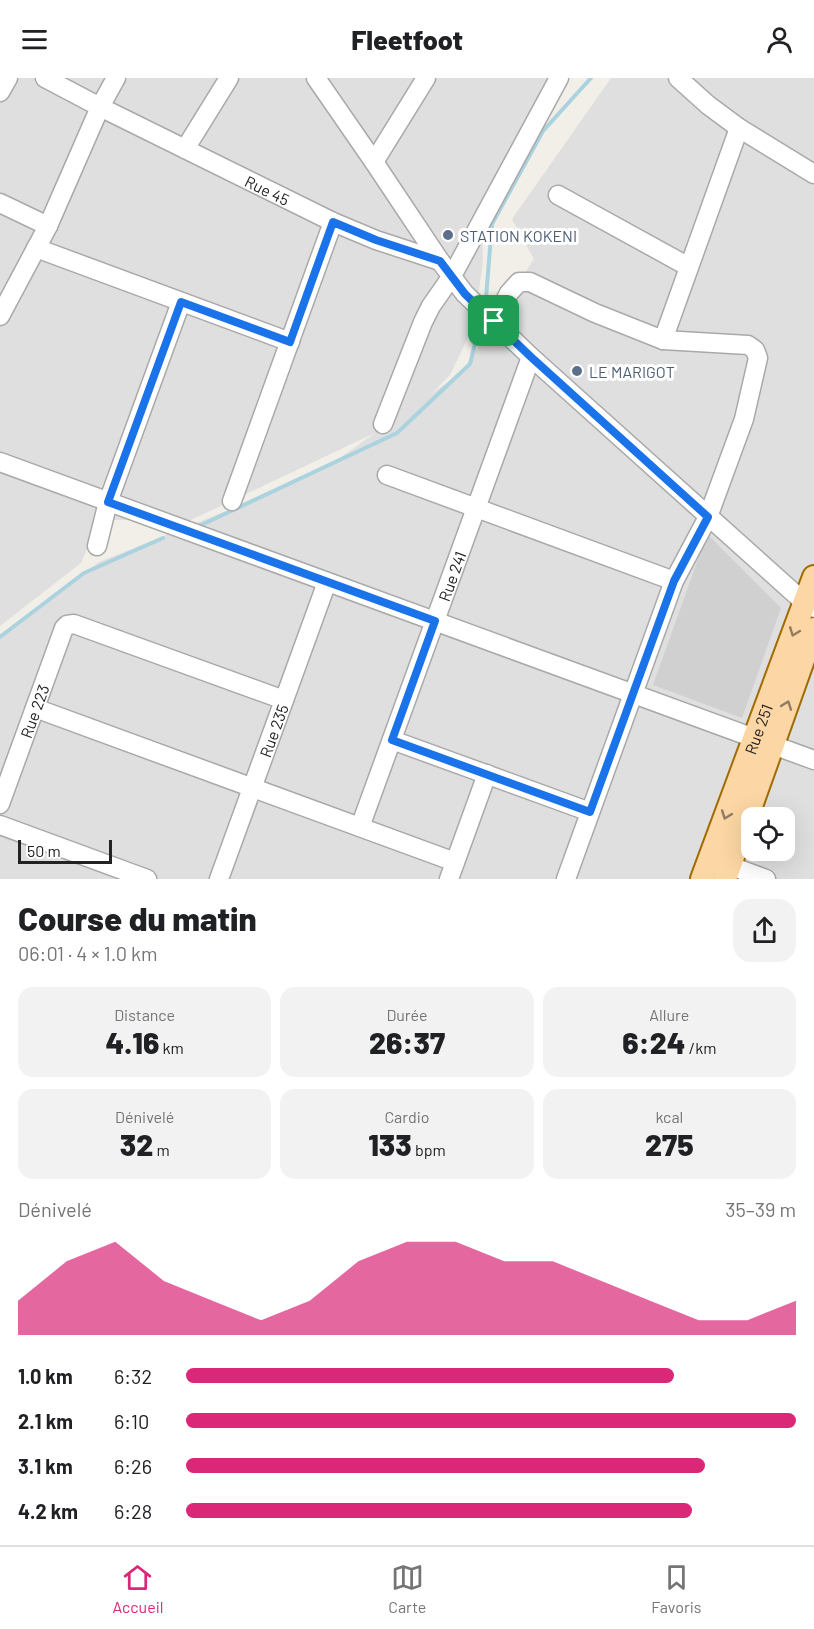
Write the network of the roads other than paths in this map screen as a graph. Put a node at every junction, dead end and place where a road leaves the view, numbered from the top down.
1 (8, 78) edge
2 (45, 78) edge
3 (116, 78) edge
4 (229, 78) edge
5 (316, 78) edge
6 (426, 78) edge
7 (559, 78) edge
8 (678, 78) edge
9 (0, 92) edge
10 (100, 107) junction
11 (739, 128) junction
12 (185, 149) junction
13 (374, 162) junction
14 (814, 174) edge
15 (558, 195) dead end
16 (0, 203) edge
17 (333, 222) junction
18 (48, 225) junction
19 (36, 248) junction
20 (440, 261) junction
21 (689, 267) junction
22 (453, 276) junction
23 (181, 302) junction
24 (0, 316) edge
25 (494, 321) junction
26 (663, 340) junction
27 (290, 342) junction
28 (531, 357) junction
29 (383, 424) dead end
30 (0, 463) edge
31 (387, 475) dead end
32 (232, 501) dead end
33 (108, 502) junction
34 (476, 508) junction
35 (708, 517) junction
36 (97, 546) dead end
37 (814, 577) edge
38 (674, 581) junction
39 (327, 582) junction
40 (809, 606) edge
41 (435, 621) junction
42 (814, 629) edge
43 (633, 694) junction
44 (284, 700) junction
45 (35, 708) junction
46 (392, 740) junction
47 (763, 741) junction
48 (814, 760) edge
49 (487, 774) junction
50 (252, 788) junction
51 (0, 804) edge
52 (590, 812) junction
53 (0, 825) edge
54 (360, 827) junction
55 (717, 870) edge
56 (100, 871) edge
57 (452, 871) edge
58 (147, 879) edge
59 (219, 879) edge
60 (566, 879) edge
61 (766, 879) edge

1 - 9 street
2 - 10 street, Rue 45
3 - 10 street
4 - 12 street
5 - 13 street
6 - 13 street
7 - 22 street
8 - 11 street
10 - 12 street, Rue 45
10 - 18 street
11 - 14 street
11 - 21 street
12 - 17 street, Rue 45
13 - 20 street
15 - 21 street
16 - 18 street
17 - 20 street, Rue 45
17 - 27 street
18 - 19 street
19 - 23 street
19 - 24 street
20 - 22 street
21 - 26 street
22 - 25 street
22 - 29 street
23 - 27 street
23 - 33 street
25 - 26 street
25 - 28 street
26 - 35 street
27 - 32 street
28 - 34 street, Rue 241
28 - 35 street
30 - 33 street
31 - 34 street
33 - 36 street
33 - 39 street
34 - 38 street
34 - 41 street, Rue 241
35 - 38 street
35 - 40 street
37 - 40 main road, Rue 251
38 - 43 street
39 - 41 street
39 - 44 street, Rue 235
40 -> 47 main road, Rue 251
41 - 43 street
41 - 46 street, Rue 241
47 -> 42 main road, Rue 251
43 - 47 street
43 - 52 street
44 - 45 street, Rue 223
44 - 50 street, Rue 235
45 - 50 street
45 - 51 street, Rue 223
46 - 49 street
46 - 54 street, Rue 241
47 - 48 street
47 - 55 main road, Rue 251
49 - 52 street
49 - 57 street
50 - 54 street
50 - 59 street, Rue 235
52 - 60 street
53 - 56 street
54 - 57 street
55 - 61 street
56 - 58 street

